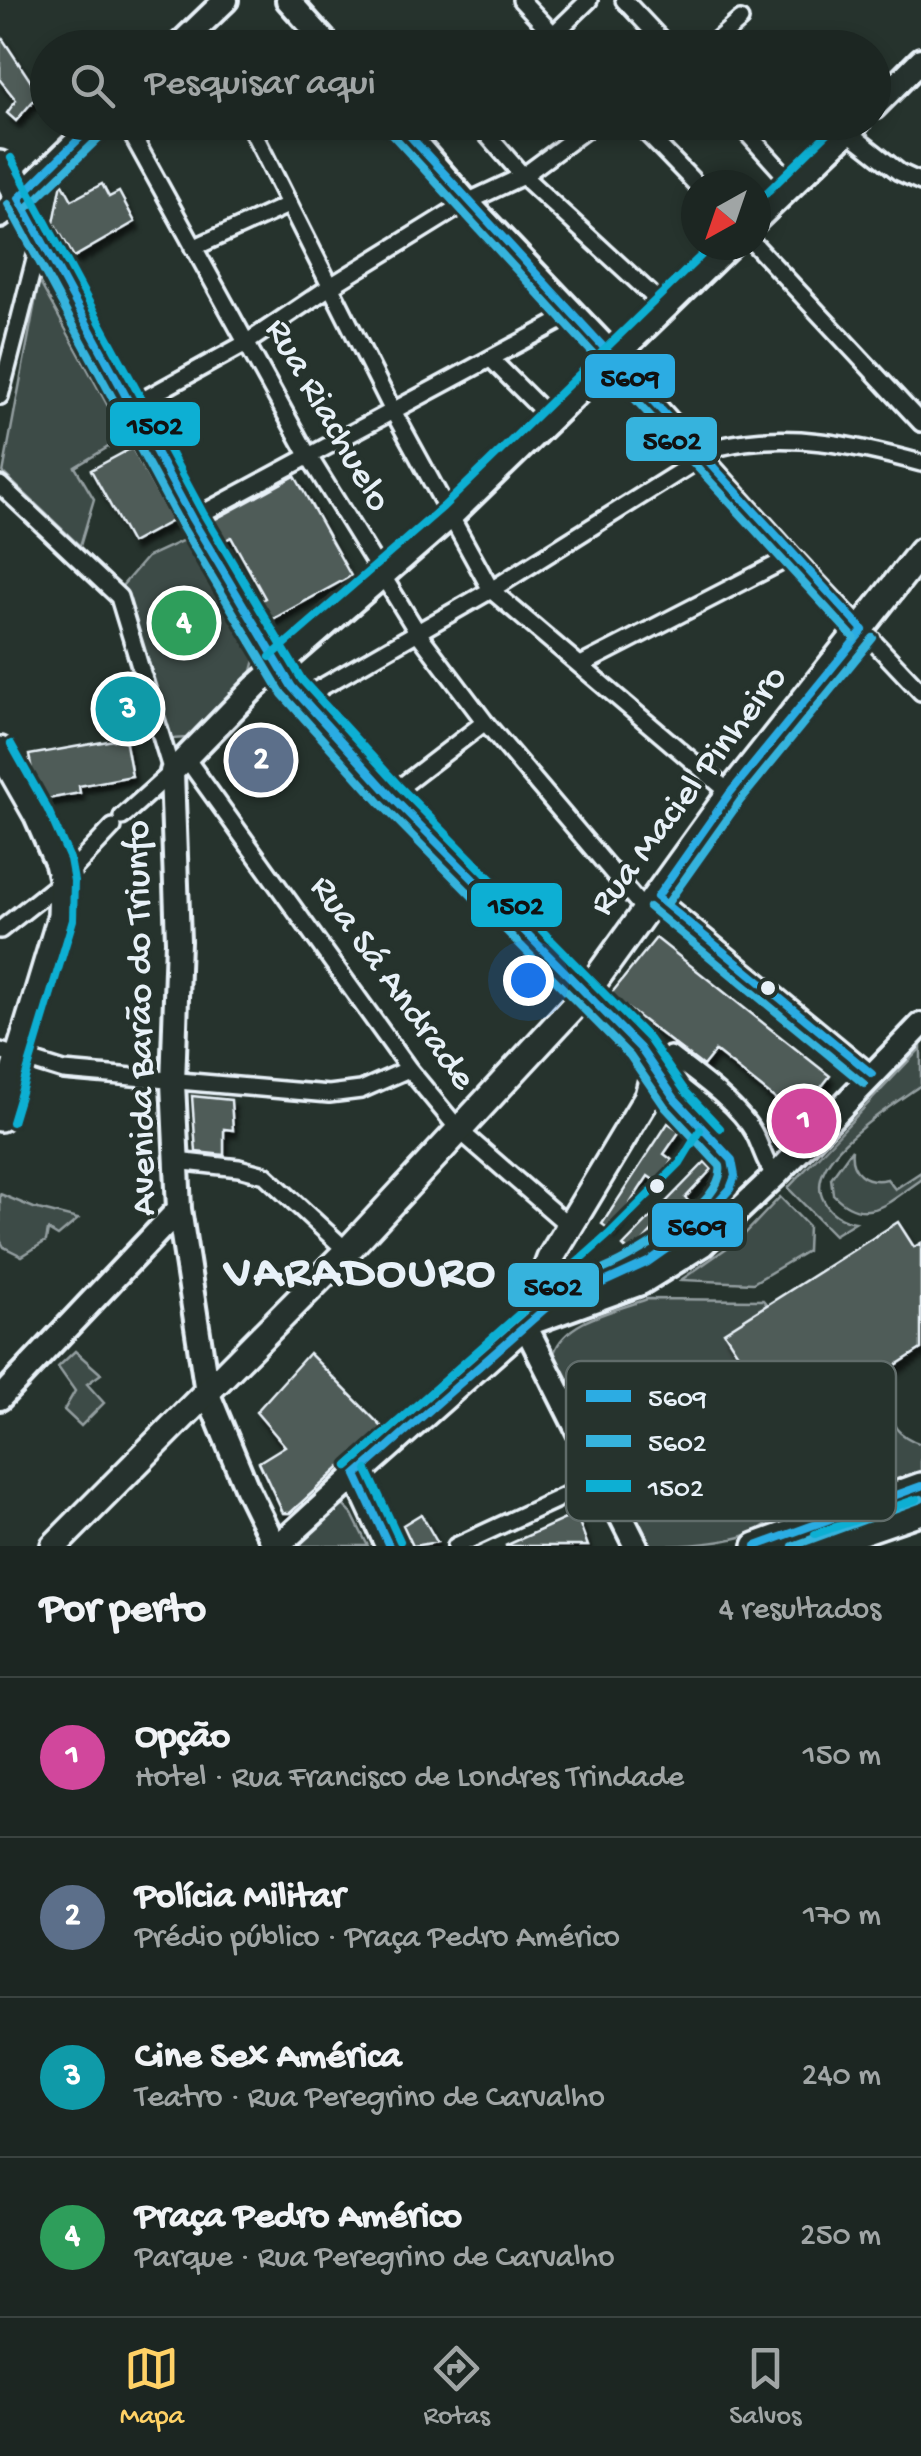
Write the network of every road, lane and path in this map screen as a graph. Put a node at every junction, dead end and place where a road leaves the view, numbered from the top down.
1 (226, 0) edge
2 (288, 0) edge
3 (521, 0) edge
4 (589, 0) edge
5 (624, 0) edge
6 (740, 20) dead end
7 (195, 30) edge
8 (315, 30) edge
9 (550, 30) edge
10 (558, 30) edge
11 (652, 30) edge
12 (729, 30) edge
13 (921, 60) edge
14 (891, 90) edge
15 (79, 140) edge
16 (135, 140) edge
17 (257, 140) edge
18 (413, 140) edge
19 (492, 140) edge
20 (572, 140) edge
21 (653, 140) edge
22 (753, 140) edge
23 (839, 140) edge
24 (866, 140) edge
25 (0, 164) edge
26 (682, 170) edge
27 (523, 176) junction
28 (921, 182) edge
29 (793, 184) junction
30 (20, 198) junction
31 (467, 202) junction
32 (288, 205) junction
33 (771, 205) edge
34 (0, 216) edge
35 (40, 240) junction
36 (193, 248) junction
37 (714, 260) edge
38 (769, 260) edge
39 (330, 286) junction
40 (666, 306) junction
41 (573, 314) junction
42 (246, 343) junction
43 (614, 356) junction
44 (492, 358) junction
45 (0, 396) edge
46 (132, 406) junction
47 (394, 411) junction
48 (551, 419) junction
49 (921, 423) edge
50 (704, 454) junction
51 (308, 455) junction
52 (921, 463) edge
53 (0, 485) edge
54 (450, 516) junction
55 (192, 518) junction
56 (921, 552) edge
57 (792, 556) junction
58 (383, 578) junction
59 (491, 590) junction
60 (863, 630) junction
61 (418, 633) junction
62 (581, 665) junction
63 (278, 666) junction
64 (921, 692) edge
65 (301, 698) junction
66 (485, 722) junction
67 (0, 750) edge
68 (179, 765) junction
69 (730, 793) junction
70 (390, 795) junction
71 (60, 872) junction
72 (652, 904) junction
73 (0, 930) edge
74 (586, 993) junction
75 (921, 1025) edge
76 (8, 1054) edge
77 (409, 1069) junction
78 (654, 1072) junction
79 (872, 1074) junction
80 (172, 1083) junction
81 (0, 1118) edge
82 (460, 1131) junction
83 (176, 1162) junction
84 (775, 1176) junction
85 (179, 1209) junction
86 (568, 1225) junction
87 (347, 1251) junction
88 (525, 1325) junction
89 (207, 1392) junction
90 (0, 1398) edge
91 (566, 1407) edge
92 (356, 1475) junction
93 (921, 1486) edge
94 (896, 1495) edge
95 (566, 1496) edge
96 (921, 1511) edge
97 (896, 1519) edge
98 (623, 1521) edge
99 (825, 1521) edge
100 (892, 1521) edge
101 (54, 1546) edge
102 (276, 1546) edge
103 (389, 1546) edge
104 (456, 1546) edge
105 (636, 1546) edge
106 (756, 1546) edge
107 (818, 1546) edge

1 - 7 main road
2 - 8 main road
3 - 9 street
4 - 10 street
5 - 11 street
6 - 12 street
13 - 14 main road
15 - 30 main road
16 - 36 street, Rua Riachuelo
17 - 32 street
18 - 31 main road
19 - 27 street
20 - 27 street
21 - 26 street
22 - 29 street
23 - 29 main road
24 - 28 street
25 - 30 main road
27 - 31 street
27 - 40 street
29 - 33 main road
30 - 34 main road
30 - 35 main road
31 - 39 street
31 - 41 main road
32 - 36 street
32 - 39 street
35 - 45 street
35 - 46 main road
36 - 42 street, Rua Riachuelo
37 - 40 main road
38 - 49 street
39 - 42 street
39 - 47 street
40 - 43 main road
41 - 43 main road
41 - 44 street
42 - 46 street
42 - 51 street, Rua Riachuelo
43 - 48 main road
43 - 50 street
44 - 47 street
44 - 48 street
46 - 55 main road
47 - 51 street
47 - 54 street
48 - 54 main road
50 - 52 street
50 - 57 street
50 - 59 street
51 - 55 street
51 - 58 street, Rua Riachuelo
53 - 68 street, Rua Sá Andrade
54 - 58 main road
54 - 59 street
55 - 63 main road
56 - 60 main road, Rua Maciel Pinheiro
57 - 60 street
57 - 62 street
58 - 61 street, Rua Riachuelo
58 - 63 main road
59 - 61 street
59 - 62 street
60 - 64 street
60 - 69 main road, Rua Maciel Pinheiro
61 - 65 street
61 - 66 street, Rua Riachuelo
62 - 69 street
63 - 65 main road
63 - 68 main road
65 - 70 main road
66 - 70 street
66 - 72 street, Rua Riachuelo
67 - 71 main road
68 - 71 street
68 - 77 street, Rua Sá Andrade
68 - 80 main road, Avenida Barão do Triunfo
69 - 72 main road, Rua Maciel Pinheiro
70 - 74 main road
71 - 73 street
71 - 76 main road
72 - 74 main road, Rua Maciel Pinheiro
72 - 79 street, Rua Riachuelo
74 - 78 main road
74 - 82 main road, Rua Maciel Pinheiro
75 - 79 main road
76 - 80 street
76 - 81 main road
77 - 80 street
77 - 82 street, Rua Sá Andrade
78 - 84 street
78 - 86 main road
79 - 84 main road
80 - 83 main road, Avenida Barão do Triunfo
82 - 86 street, Rua Sá Andrade
82 - 87 main road, Rua Maciel Pinheiro
83 - 85 main road, Avenida Barão do Triunfo
83 - 87 street
84 - 88 main road
85 - 89 main road, Avenida Barão do Triunfo
85 - 90 main road
86 - 88 main road
87 - 89 main road, Rua Maciel Pinheiro
88 - 91 main road
88 - 92 main road
89 - 101 main road, Rua Maciel Pinheiro
89 - 102 main road, Avenida Barão do Triunfo
92 - 102 main road
92 - 103 main road
93 - 94 main road
95 - 104 street
96 - 97 main road
98 - 105 main road
99 - 106 main road
100 - 107 main road

